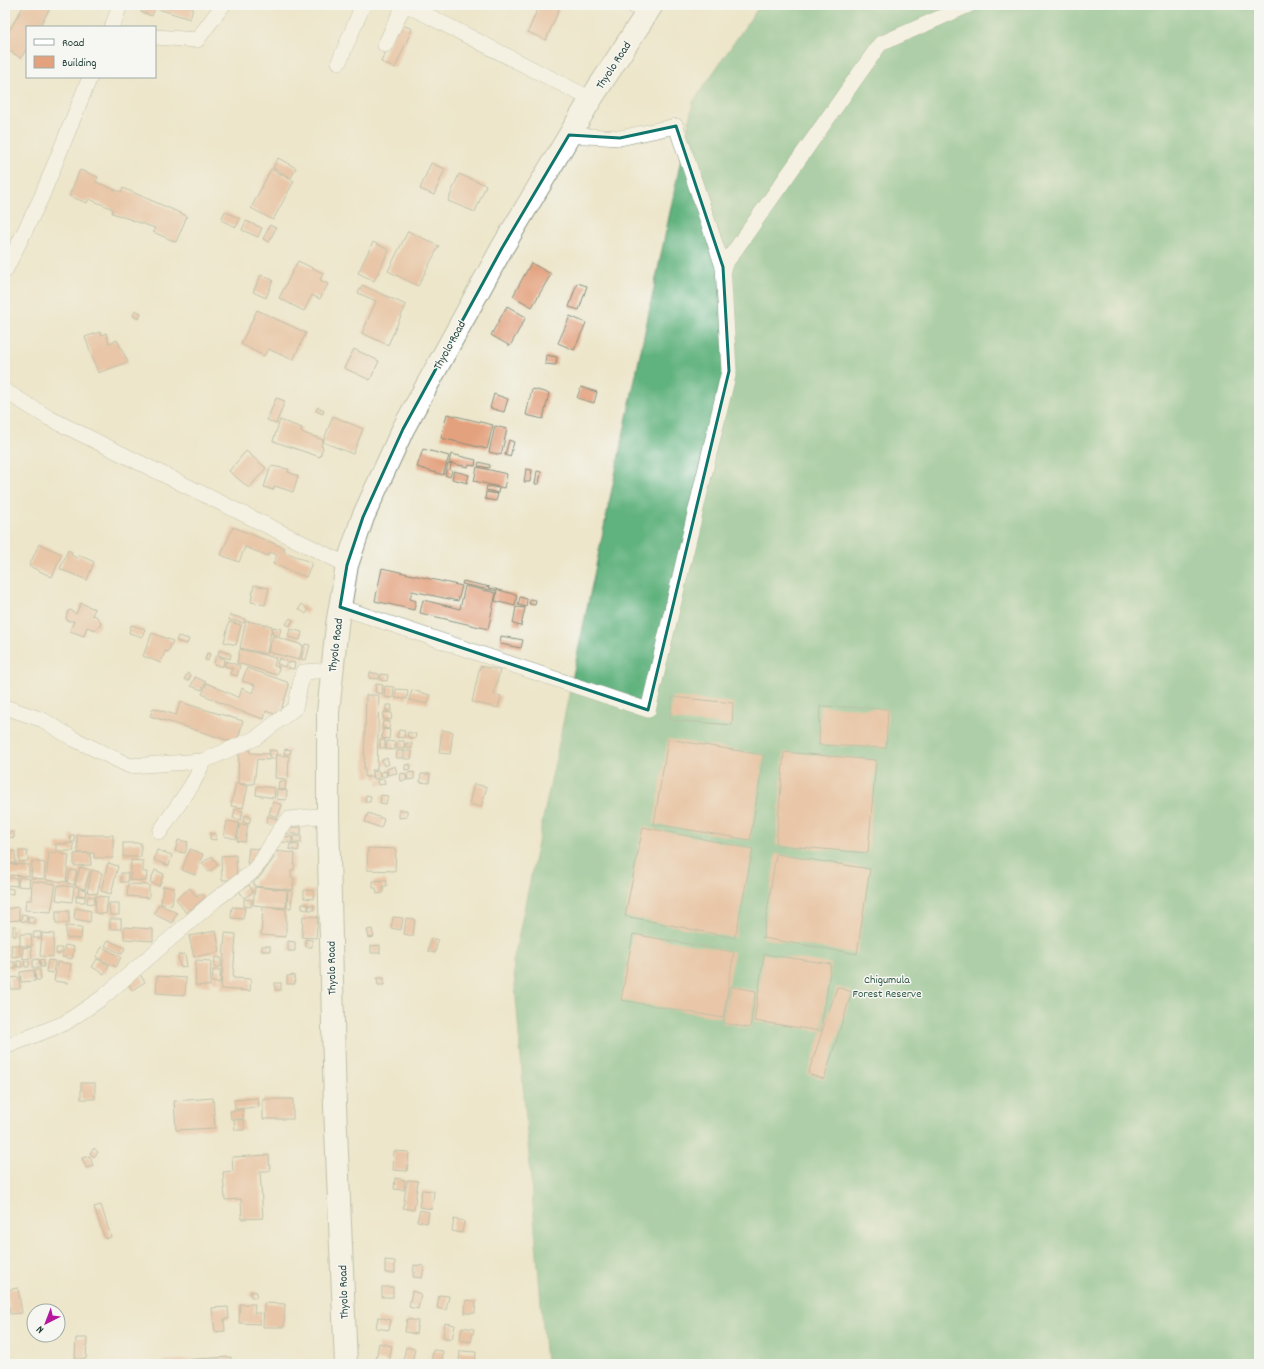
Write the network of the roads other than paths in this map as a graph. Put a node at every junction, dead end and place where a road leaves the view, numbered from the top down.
1 (120, 5) edge
2 (224, 5) edge
3 (363, 5) edge
4 (406, 5) edge
5 (969, 5) edge
6 (644, 8) edge
7 (112, 26) edge
8 (156, 37) edge
9 (384, 45) dead end
10 (339, 62) dead end
11 (90, 78) edge
12 (591, 99) junction
13 (569, 135) junction
14 (723, 267) junction
15 (5, 271) edge
16 (5, 391) edge
17 (347, 565) junction
18 (340, 607) junction
19 (332, 670) junction
20 (5, 707) edge
21 (203, 761) junction
22 (328, 815) junction
23 (160, 832) dead end
24 (5, 1047) edge
25 (346, 1364) edge

1 - 7 street
2 - 8 street
3 - 10 street
4 - 9 street
4 - 12 street
5 - 14 street
6 - 12 highway, Thyolo Road
11 - 15 street
12 - 13 highway, Thyolo Road
13 - 14 street
13 - 17 highway, Thyolo Road
14 - 18 street
16 - 17 street
17 - 18 highway, Thyolo Road
18 - 19 highway, Thyolo Road
19 - 21 street
19 - 22 highway, Thyolo Road
20 - 21 street
21 - 23 street
22 - 24 street
22 - 25 highway, Thyolo Road

